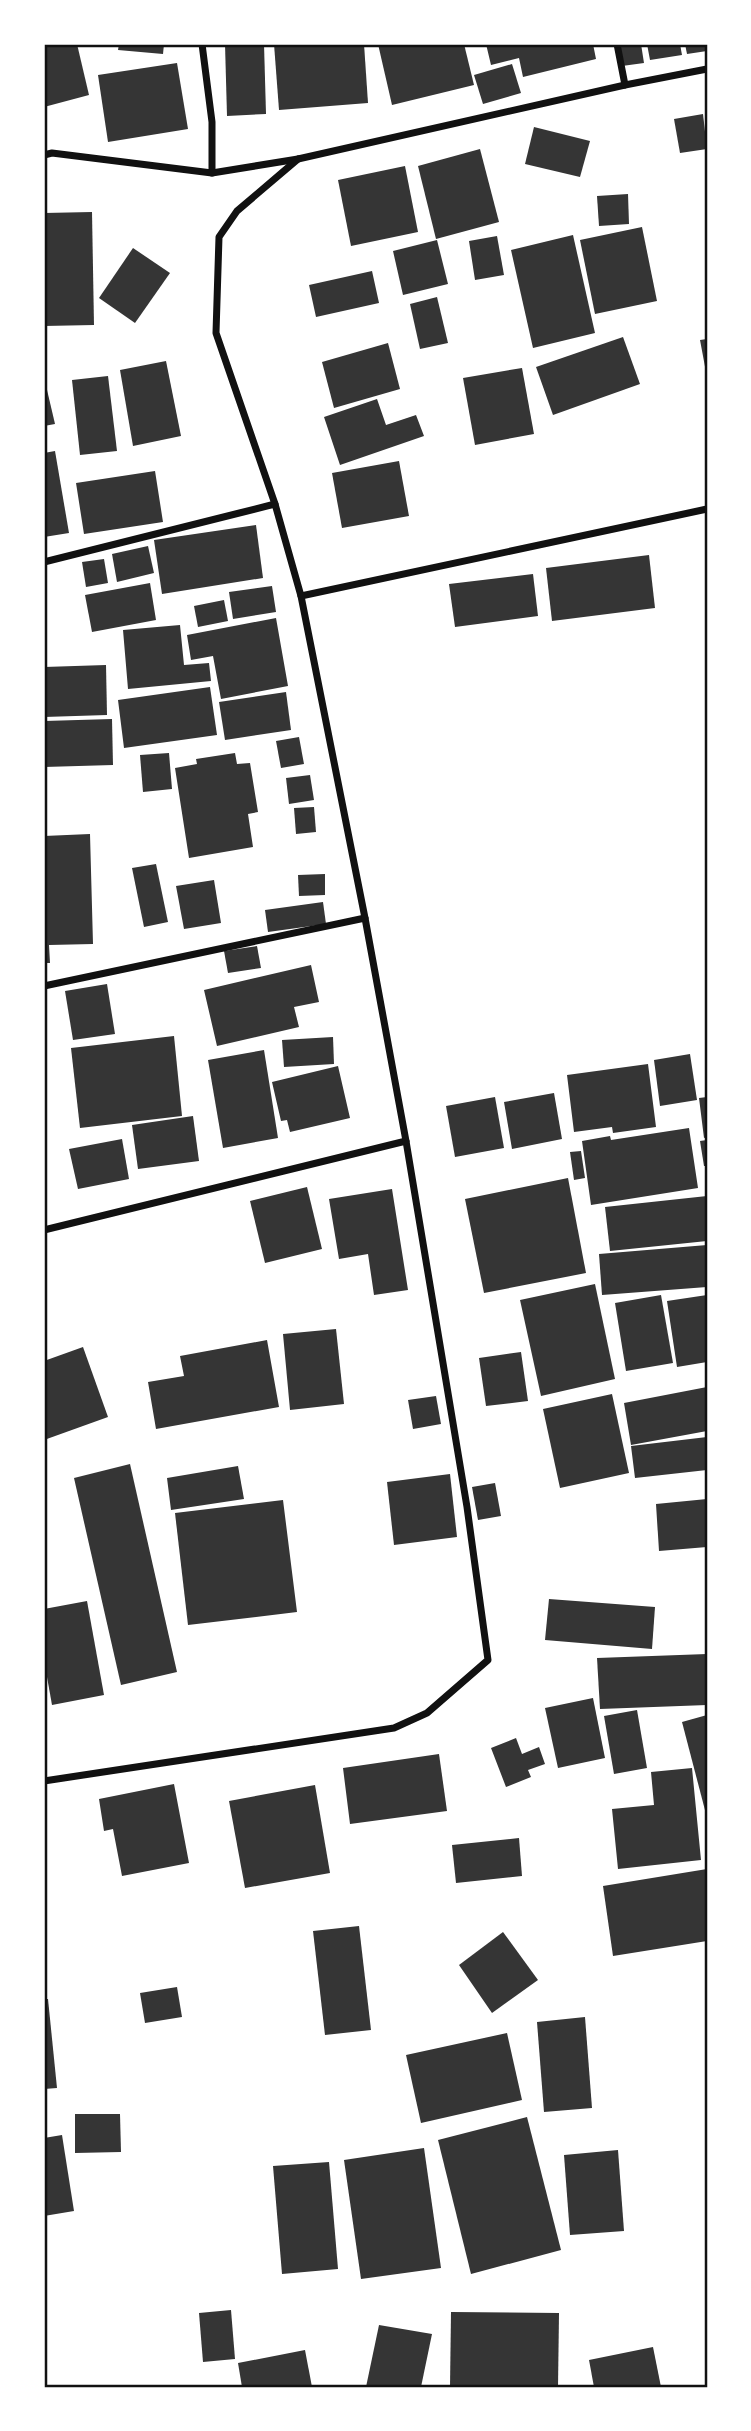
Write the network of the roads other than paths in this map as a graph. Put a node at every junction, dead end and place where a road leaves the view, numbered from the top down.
1 (202, 44) edge
2 (617, 44) edge
3 (707, 69) edge
4 (625, 85) junction
5 (44, 155) edge
6 (298, 159) junction
7 (212, 173) junction
8 (275, 504) junction
9 (707, 509) edge
10 (44, 562) edge
11 (301, 596) junction
12 (365, 918) junction
13 (44, 986) edge
14 (406, 1141) junction
15 (44, 1230) edge
16 (44, 1781) edge

1 - 7 street
2 - 4 street
3 - 4 street
4 - 6 street
5 - 7 street
6 - 7 street
6 - 8 street
8 - 10 street
8 - 11 street
9 - 11 street
11 - 12 street
12 - 13 street
12 - 14 street
14 - 15 street
14 - 16 street

